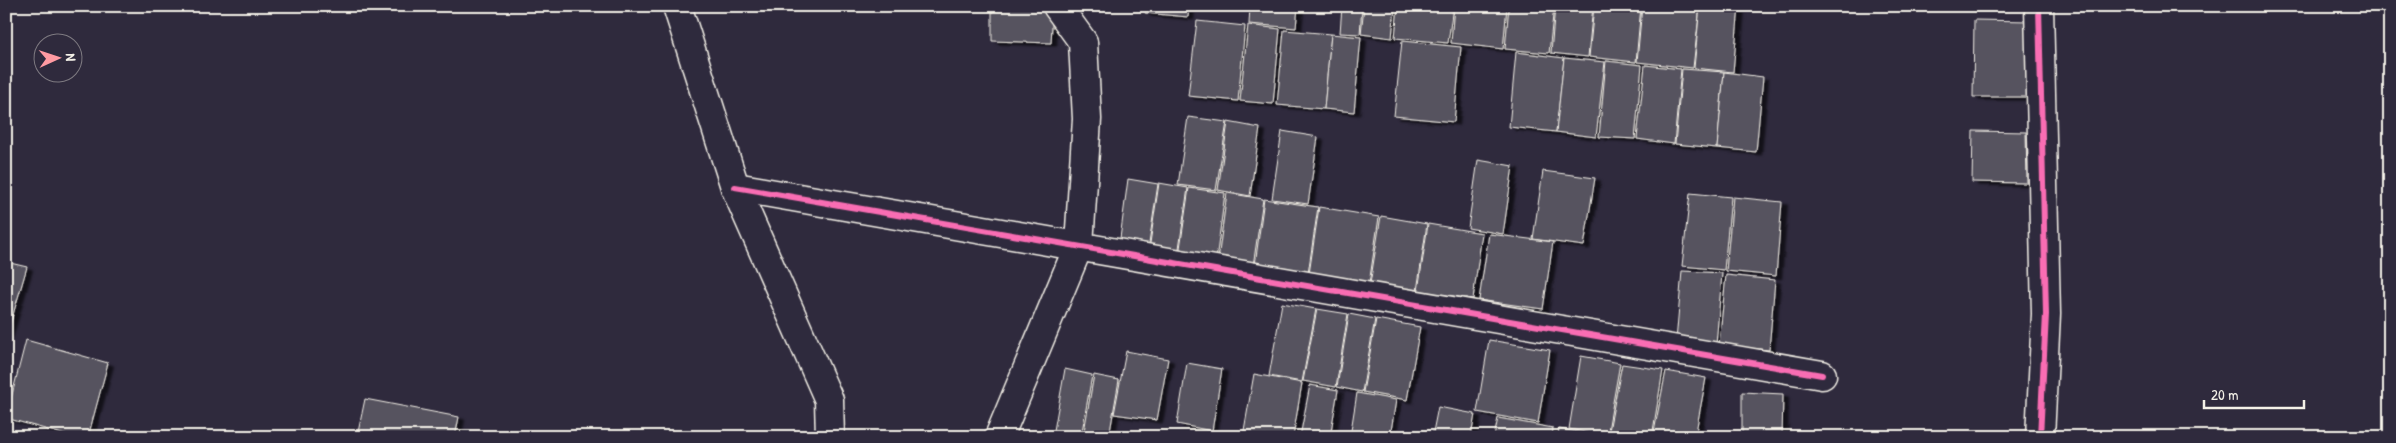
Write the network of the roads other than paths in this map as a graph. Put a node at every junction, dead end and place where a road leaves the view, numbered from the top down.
1 (677, 6) edge
2 (1057, 6) edge
3 (2040, 6) edge
4 (735, 187) junction
5 (1078, 245) junction
6 (1822, 375) dead end
7 (830, 437) edge
8 (999, 437) edge
9 (2040, 437) edge

1 - 4 street
2 - 5 street
3 - 9 street
4 - 5 street
4 - 7 street
5 - 6 street
5 - 8 street

